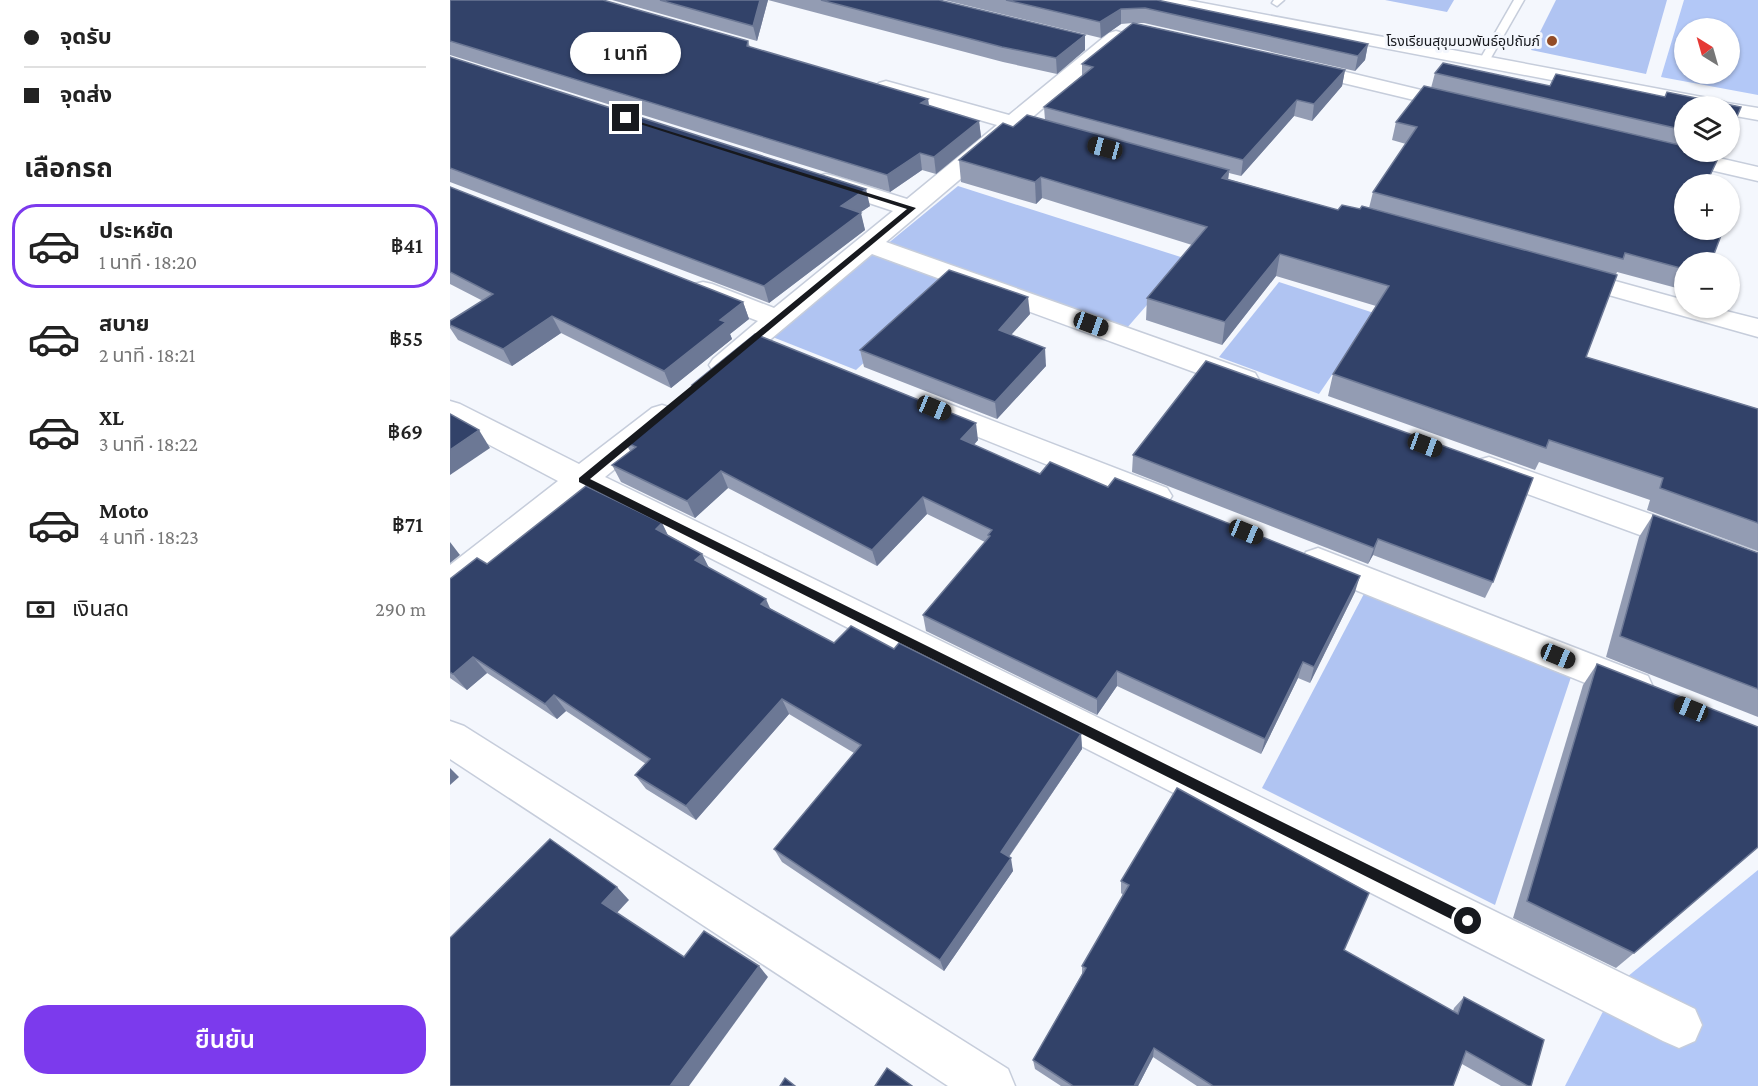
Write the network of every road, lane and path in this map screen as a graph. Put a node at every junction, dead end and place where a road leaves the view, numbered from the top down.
1 (1158, 0) edge
2 (1519, 0) edge
3 (1134, 30) edge
4 (1485, 61) junction
5 (1283, 63) edge
6 (868, 81) edge
7 (1674, 98) edge
8 (1480, 109) edge
9 (1740, 111) edge
10 (1758, 114) edge
11 (1015, 124) junction
12 (1049, 133) edge
13 (1654, 150) edge
14 (1758, 174) edge
15 (811, 176) edge
16 (912, 208) junction
17 (869, 244) junction
18 (1552, 271) edge
19 (679, 281) edge
20 (767, 328) junction
21 (1758, 328) edge
22 (789, 351) edge
23 (1274, 390) edge
24 (912, 399) edge
25 (450, 411) edge
26 (1465, 459) edge
27 (583, 480) junction
28 (1179, 506) edge
29 (1290, 550) edge
30 (1758, 565) edge
31 (450, 584) edge
32 (1658, 696) edge
33 (450, 738) edge
34 (1678, 1025) dead end
35 (991, 1086) edge

1 - 4 street
2 - 4 lane
3 - 11 street
4 - 7 street
5 - 8 street
6 - 11 street
9 - 10 street
11 - 12 street
11 - 16 street
13 - 14 street
15 - 16 street
16 - 17 street
17 - 20 street
17 - 23 street
18 - 21 street
19 - 20 street
20 - 22 street
20 - 27 street
24 - 28 street
25 - 27 street
26 - 30 street
27 - 31 street
27 - 34 street
29 - 32 street
33 - 35 street

